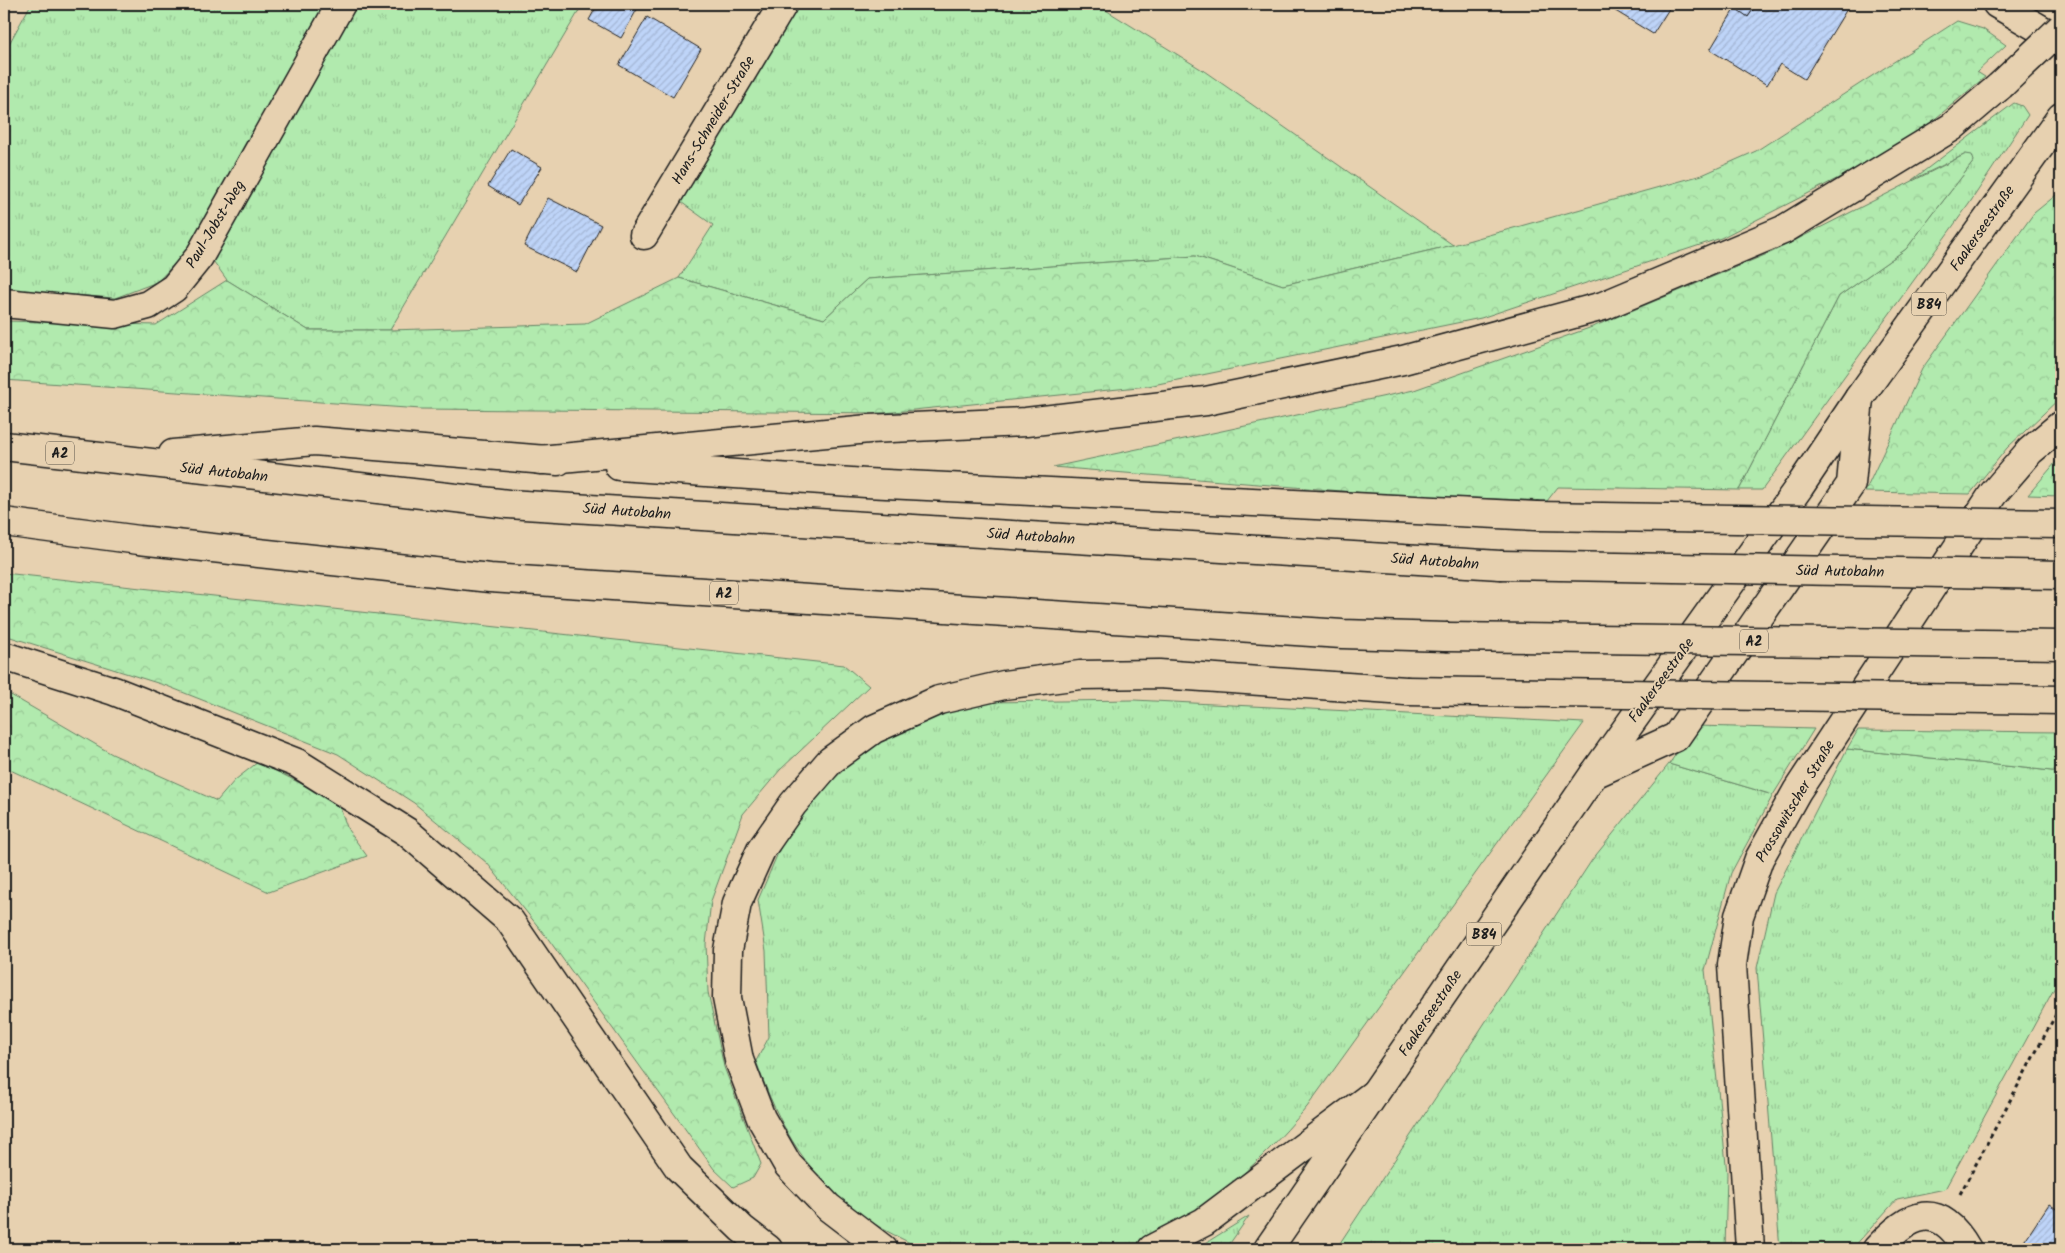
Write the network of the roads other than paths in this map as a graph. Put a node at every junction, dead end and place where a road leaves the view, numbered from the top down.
1 (340, 4) edge
2 (783, 4) edge
3 (1997, 4) edge
4 (2061, 28) edge
5 (2061, 41) edge
6 (2060, 119) edge
7 (644, 236) dead end
8 (4, 303) edge
9 (1859, 398) junction
10 (2061, 425) edge
11 (4, 446) edge
12 (117, 460) junction
13 (540, 460) junction
14 (4, 522) edge
15 (2061, 524) edge
16 (2061, 575) edge
17 (2061, 645) edge
18 (4, 656) edge
19 (2061, 700) edge
20 (1594, 774) junction
21 (1374, 1094) junction
22 (768, 1249) edge
23 (883, 1249) edge
24 (1152, 1249) edge
25 (1268, 1249) edge
26 (1750, 1249) edge
27 (1877, 1249) edge
28 (1966, 1249) edge

1 - 8 main road, Paul-Jobst-Weg
2 - 7 main road, Hans-Schneider-Straße
3 - 5 main road
4 - 13 main road, bridge
6 - 9 main road, Faakerseestraße / B84
9 - 20 main road, Faakerseestraße / B84
9 - 20 main road
10 - 26 main road, Prossowitscher Straße
11 - 12 main road, Süd Autobahn / A2
12 - 13 main road
12 - 16 main road, Süd Autobahn / A2, bridge
13 - 15 main road, bridge
14 - 17 main road, A2, bridge
18 - 22 main road
19 - 23 main road, bridge
20 - 21 main road, Faakerseestraße / B84
21 - 24 main road
21 - 25 main road, Faakerseestraße / B84
27 - 28 main road

